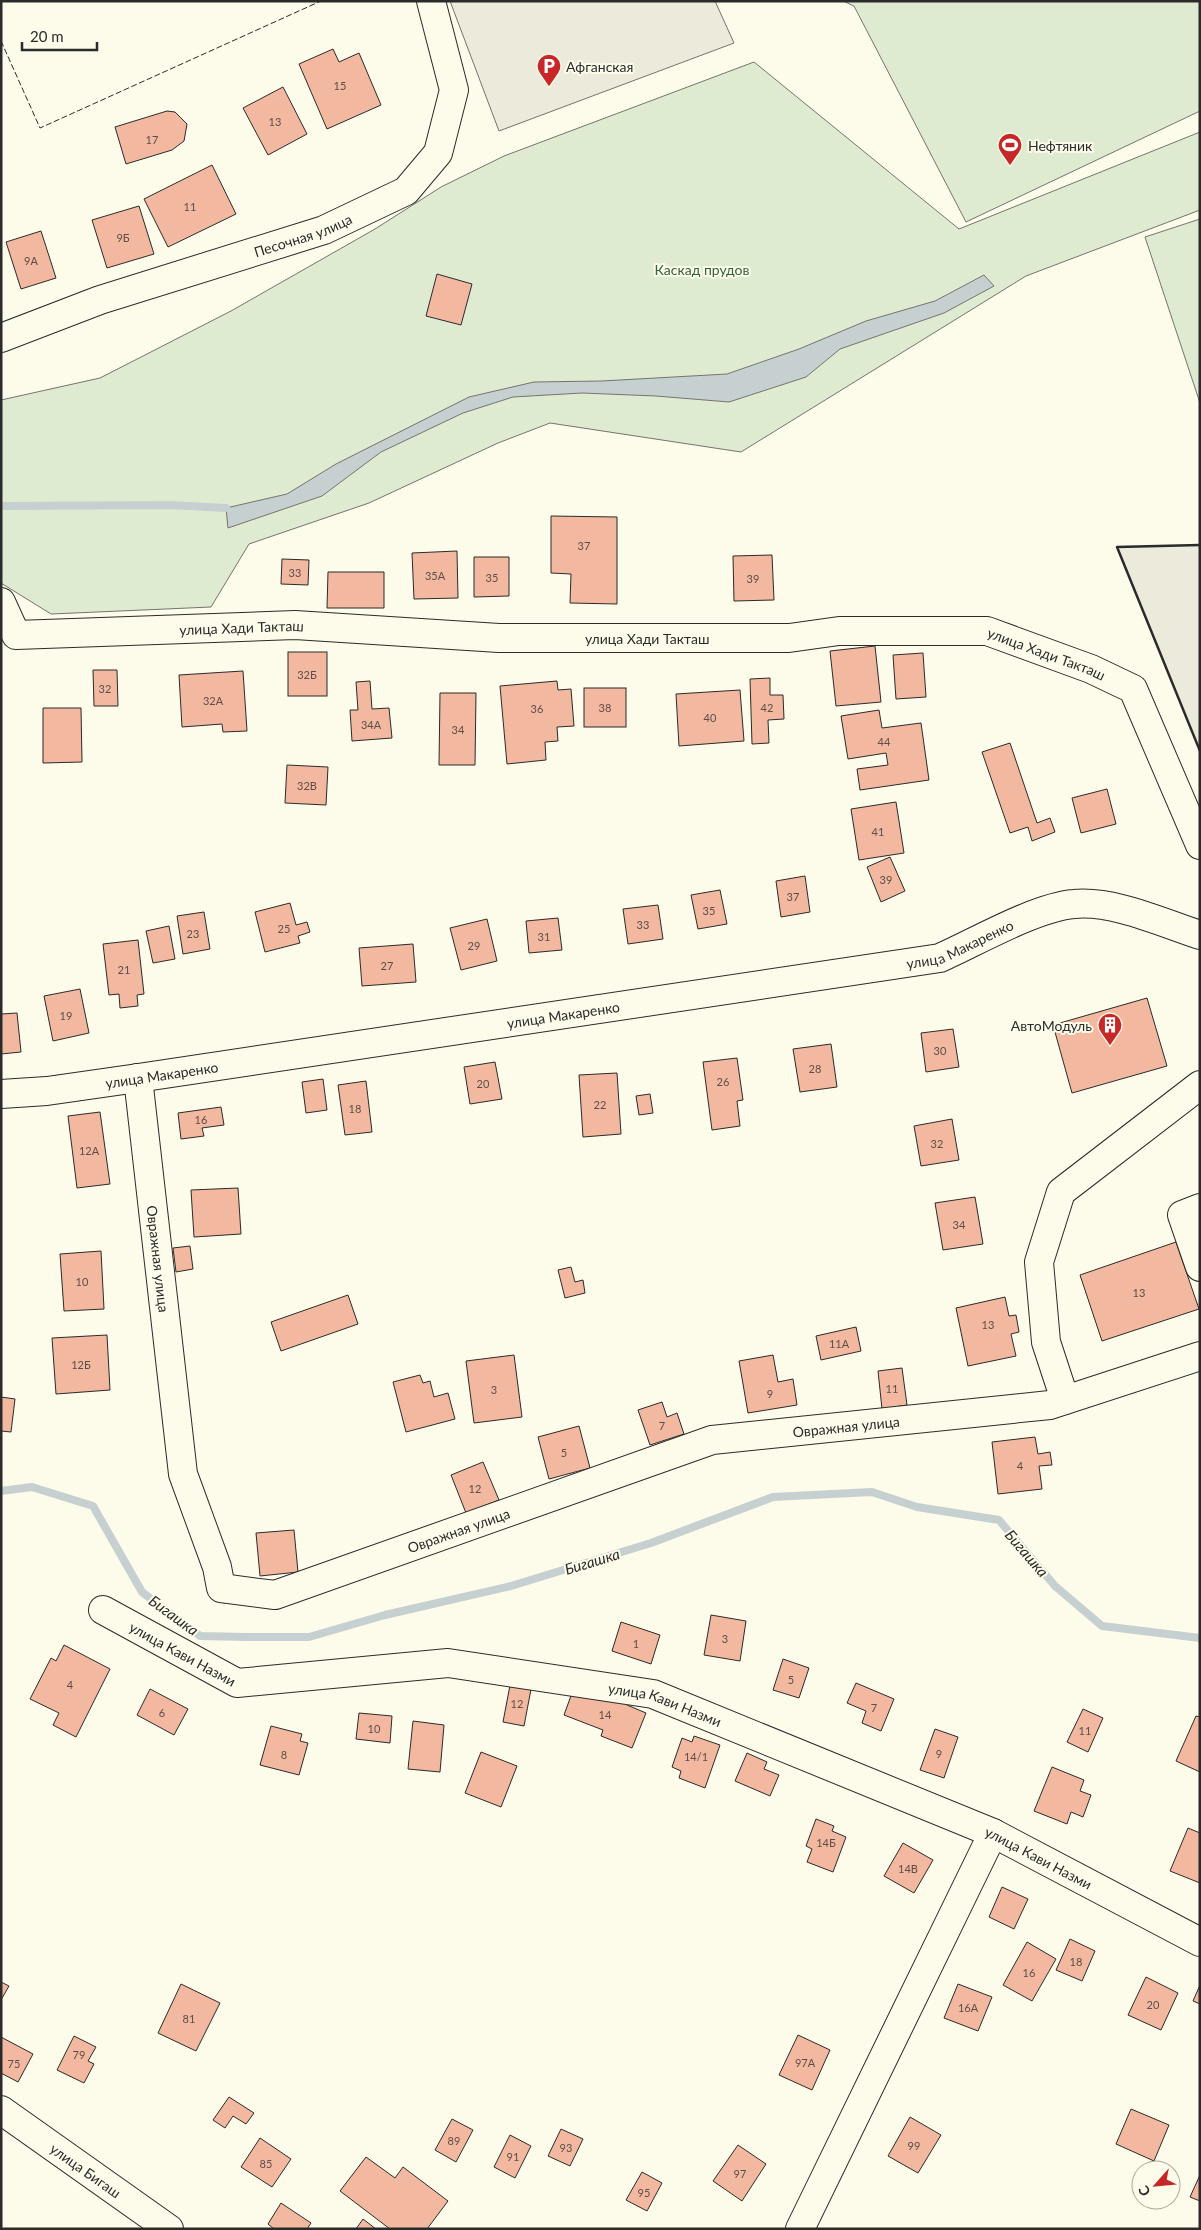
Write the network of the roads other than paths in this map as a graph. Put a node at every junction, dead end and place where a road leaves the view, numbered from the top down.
1 (431, 1) edge
2 (1, 338) edge
3 (1, 602) edge
4 (9, 640) edge
5 (1200, 845) edge
6 (1200, 935) edge
7 (138, 1078) junction
8 (1200, 1085) edge
9 (1, 1094) edge
10 (1200, 1208) edge
11 (1200, 1268) edge
12 (1200, 1356) edge
13 (1065, 1400) junction
14 (103, 1610) dead end
15 (994, 1833) junction
16 (1200, 1942) edge
17 (1, 2110) edge
18 (169, 2229) edge
19 (800, 2229) edge

1 - 2 street, Песочная улица
3 - 4 street, улица Хади Такташ
4 - 5 street, улица Хади Такташ
6 - 7 street, улица Макаренко
7 - 9 street, улица Макаренко
7 - 13 street, Овражная улица
8 - 13 street
10 - 11 street
12 - 13 street, Овражная улица
14 - 15 street, улица Кави Назми
15 - 16 street, улица Кави Назми
15 - 19 street
17 - 18 street, улица Бигаш

